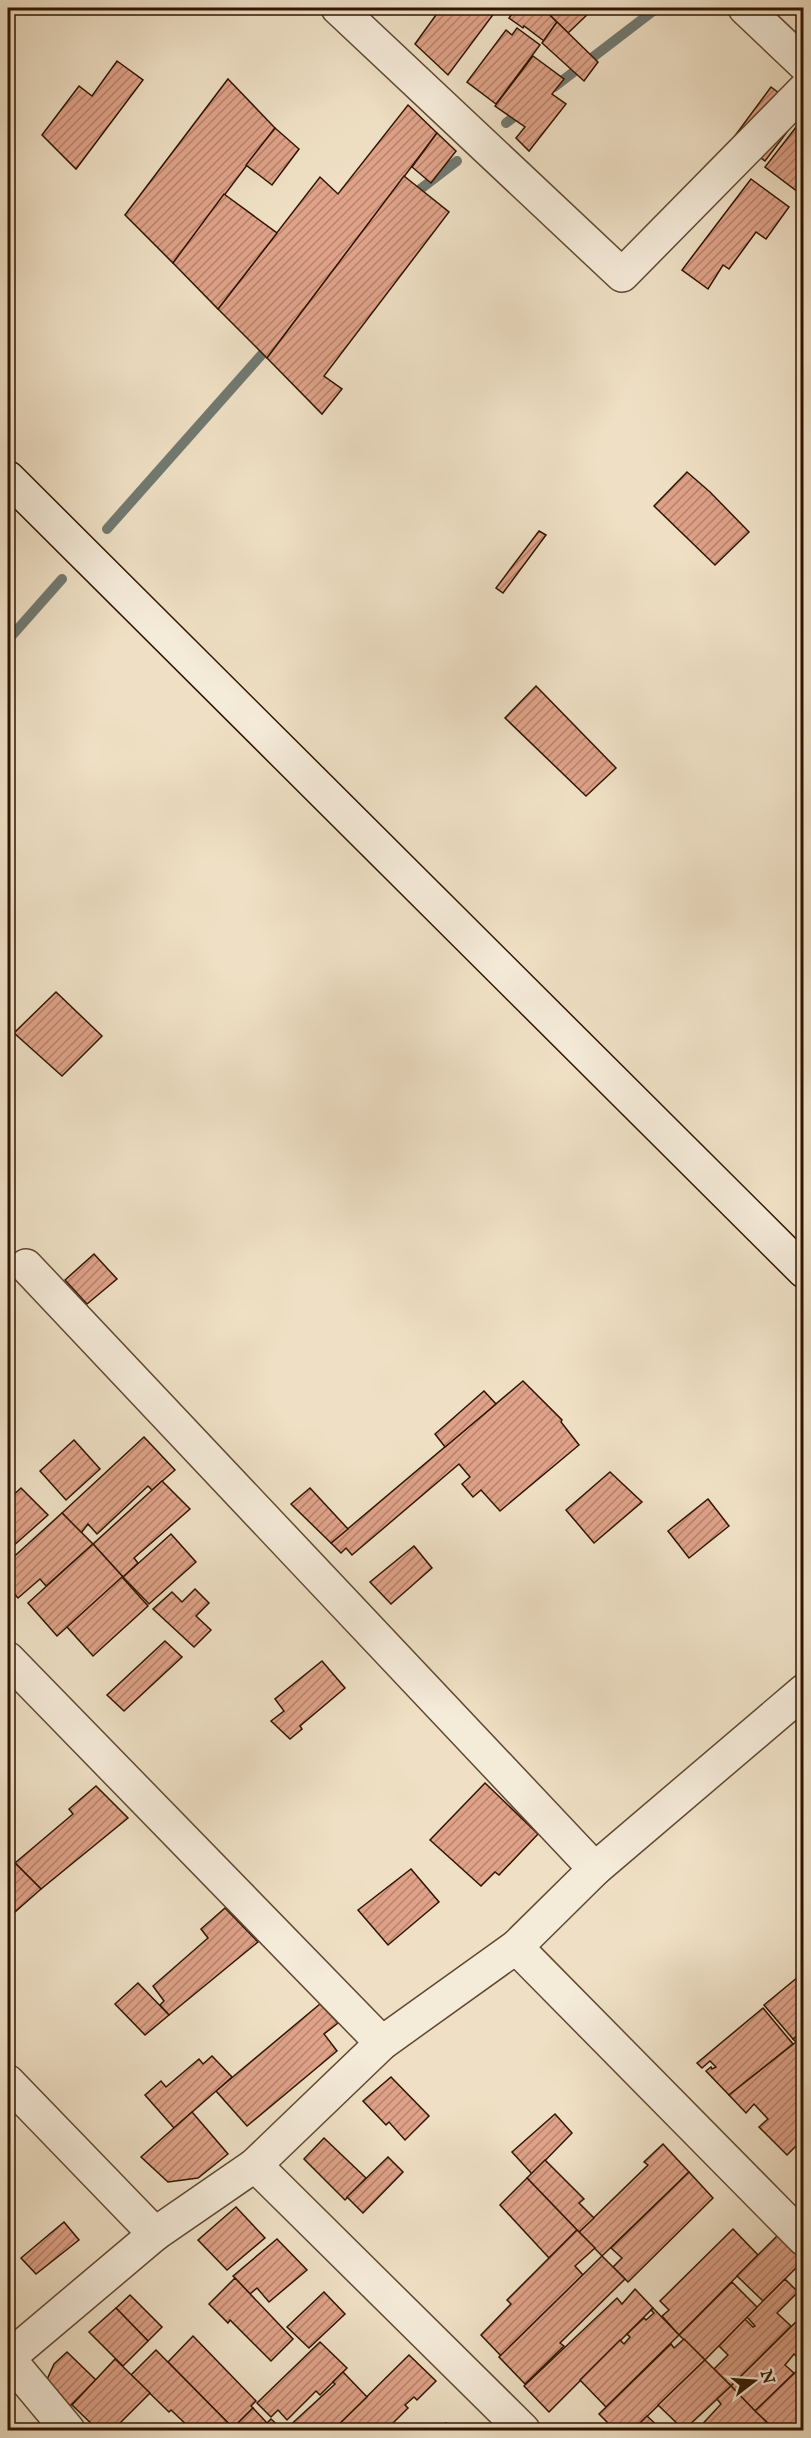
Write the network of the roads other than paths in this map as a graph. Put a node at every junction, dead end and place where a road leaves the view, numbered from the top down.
1 (338, 8) edge
2 (745, 8) edge
3 (804, 64) edge
4 (804, 90) edge
5 (8, 477) edge
6 (26, 1266) dead end
7 (804, 1270) edge
8 (8, 1659) edge
9 (804, 1691) edge
10 (595, 1869) junction
11 (516, 1947) junction
12 (382, 2043) junction
13 (8, 2082) edge
14 (255, 2165) junction
15 (155, 2234) junction
16 (804, 2239) edge
17 (68, 2430) edge
18 (523, 2430) edge

1 - 4 street
2 - 3 street
5 - 7 street
6 - 10 street
8 - 12 street
9 - 10 street
10 - 11 street
11 - 12 street
11 - 16 street
12 - 14 street
13 - 15 street
14 - 15 street
14 - 18 street
15 - 17 street

